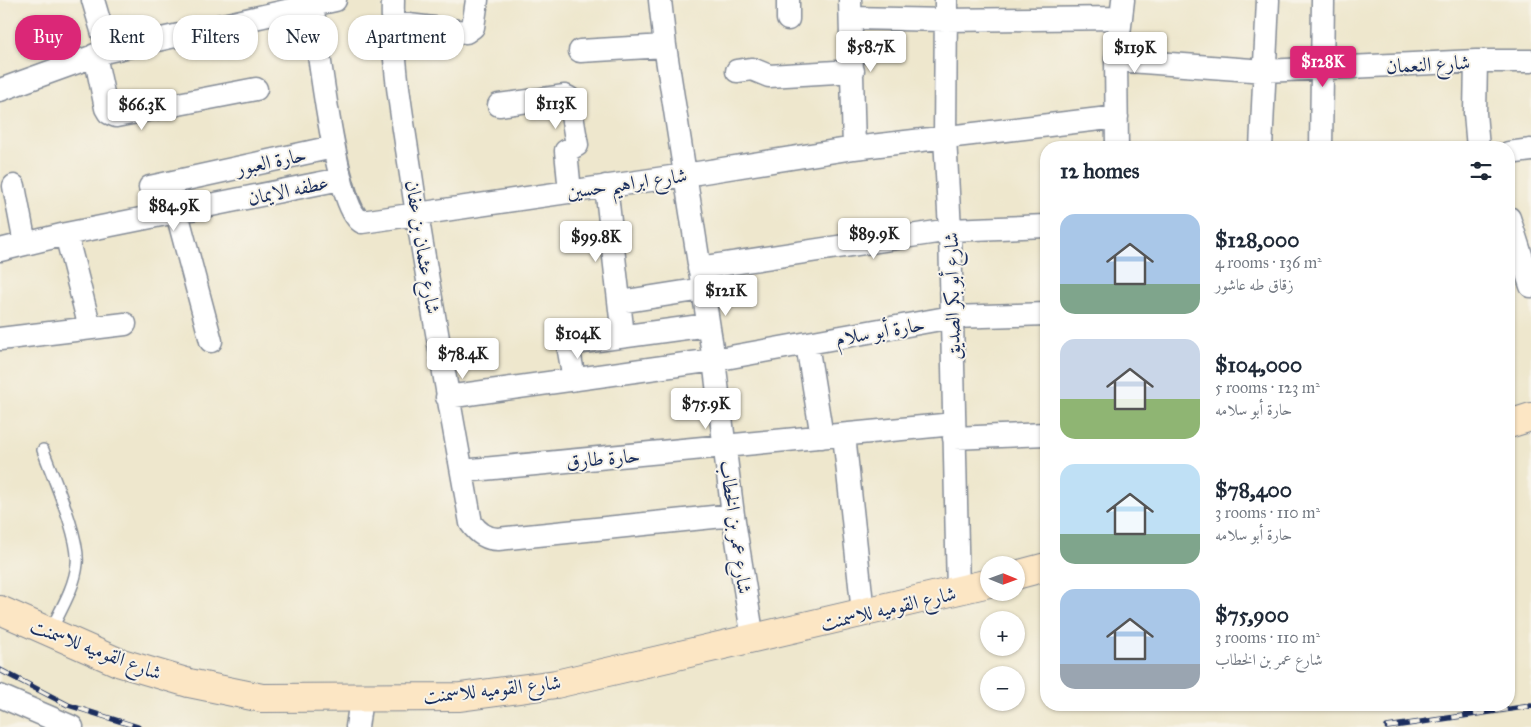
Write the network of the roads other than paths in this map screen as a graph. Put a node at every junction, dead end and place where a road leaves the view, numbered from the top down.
1 (93, 0) edge
2 (335, 0) edge
3 (393, 0) edge
4 (477, 0) edge
5 (660, 0) edge
6 (1268, 0) edge
7 (1323, 0) edge
8 (312, 4) junction
9 (851, 9) edge
10 (1122, 9) edge
11 (946, 10) edge
12 (96, 15) edge
13 (392, 15) edge
14 (464, 32) edge
15 (163, 39) edge
16 (665, 46) junction
17 (580, 51) dead end
18 (91, 57) edge
19 (103, 60) edge
20 (394, 60) edge
21 (1116, 60) junction
22 (1476, 61) junction
23 (1531, 61) edge
24 (1322, 69) junction
25 (737, 71) dead end
26 (852, 71) junction
27 (1265, 71) junction
28 (0, 90) edge
29 (256, 90) dead end
30 (499, 104) dead end
31 (1117, 117) junction
32 (945, 138) junction
33 (1117, 141) edge
34 (1261, 141) edge
35 (1322, 141) edge
36 (1477, 141) edge
37 (333, 147) junction
38 (854, 148) junction
39 (1531, 150) edge
40 (1515, 152) edge
41 (685, 176) junction
42 (341, 179) junction
43 (14, 186) dead end
44 (606, 186) junction
45 (150, 187) dead end
46 (570, 192) junction
47 (417, 212) junction
48 (177, 213) junction
49 (1040, 226) edge
50 (950, 230) junction
51 (66, 234) junction
52 (1515, 234) edge
53 (25, 244) junction
54 (0, 250) edge
55 (1530, 275) edge
56 (701, 278) junction
57 (620, 302) junction
58 (1040, 314) edge
59 (952, 317) junction
60 (125, 324) dead end
61 (708, 325) junction
62 (90, 328) junction
63 (1, 336) edge
64 (623, 336) junction
65 (211, 340) dead end
66 (807, 344) junction
67 (714, 360) junction
68 (574, 379) junction
69 (447, 397) junction
70 (1531, 417) edge
71 (1515, 422) edge
72 (954, 431) junction
73 (1040, 434) edge
74 (844, 435) junction
75 (822, 437) junction
76 (725, 447) junction
77 (43, 450) dead end
78 (462, 471) junction
79 (732, 515) junction
80 (1040, 569) edge
81 (1025, 573) edge
82 (980, 586) edge
83 (958, 592) junction
84 (0, 610) edge
85 (863, 613) junction
86 (50, 633) junction
87 (753, 639) junction
88 (0, 696) edge
89 (361, 699) junction
90 (72, 727) edge
91 (357, 727) edge

1 - 12 street
2 - 8 street
3 - 13 street, شارع عثمان بن عفان
4 - 14 street
5 - 16 street, شارع عمر بن الخطاب
6 - 27 street
7 - 24 street
8 - 15 street
8 - 37 street, شارع ابراهيم حسين
9 - 11 street
9 - 26 street
10 - 11 street
10 - 21 street
11 - 32 street, شارع أبو بكر الصديق
16 - 17 street
16 - 41 street, شارع عمر بن الخطاب
18 - 28 street
19 - 29 street
20 - 47 street, شارع عثمان بن عفان
21 - 27 street, شارع النعمان
21 - 31 street
22 - 23 street, شارع النعمان
22 - 24 street, شارع النعمان
22 - 36 street
24 - 27 street, شارع النعمان
24 - 35 street
25 - 26 street
26 - 38 street
27 - 34 street
30 - 46 street
31 - 32 street, شارع ابراهيم حسين
31 - 33 street
32 - 38 street, شارع ابراهيم حسين
32 - 50 street, شارع أبو بكر الصديق
37 - 42 street, شارع ابراهيم حسين
37 - 45 street, حارة العبور
38 - 41 street, شارع ابراهيم حسين
39 - 40 street
41 - 44 street, شارع ابراهيم حسين
41 - 56 street, شارع عمر بن الخطاب
42 - 47 street, شارع ابراهيم حسين
42 - 48 street, عطفه الايمان
43 - 53 street
44 - 46 street, شارع ابراهيم حسين
44 - 57 street
46 - 47 street, شارع ابراهيم حسين
47 - 69 street, شارع عثمان بن عفان
48 - 51 street, عطفه الايمان
48 - 65 street
49 - 50 street
50 - 56 street
50 - 59 street, شارع أبو بكر الصديق
51 - 53 street, عطفه الايمان
51 - 62 street
52 - 55 street
53 - 54 street, عطفه الايمان
56 - 57 street
56 - 61 street, شارع عمر بن الخطاب
57 - 64 street
58 - 59 street, حارة أبو سلام
59 - 66 street, حارة أبو سلام
59 - 72 street, شارع أبو بكر الصديق
60 - 62 street
61 - 64 street
61 - 67 street, شارع عمر بن الخطاب
62 - 63 street
64 - 68 street
66 - 67 street, حارة أبو سلام
66 - 75 street
67 - 68 street, حارة أبو سلام
67 - 76 street, شارع عمر بن الخطاب
68 - 69 street, حارة أبو سلام
69 - 78 street, شارع عثمان بن عفان
70 - 71 main road
72 - 73 street, حارة طارق
72 - 74 street, حارة طارق
72 - 83 street, شارع أبو بكر الصديق
74 - 75 street, حارة طارق
74 - 85 street
75 - 76 street, حارة طارق
76 - 78 street, حارة طارق
76 - 79 street, شارع عمر بن الخطاب
77 - 86 lane
78 - 79 street, شارع عثمان بن عفان
79 - 87 street, شارع عمر بن الخطاب
80 - 81 main road
82 - 83 main road, شارع القوميه للاسمنت
83 - 85 main road, شارع القوميه للاسمنت
84 - 86 main road, شارع القوميه للاسمنت
85 - 87 main road, شارع القوميه للاسمنت
86 - 89 main road, شارع القوميه للاسمنت
87 - 89 main road, شارع القوميه للاسمنت
88 - 90 street
89 - 91 street

